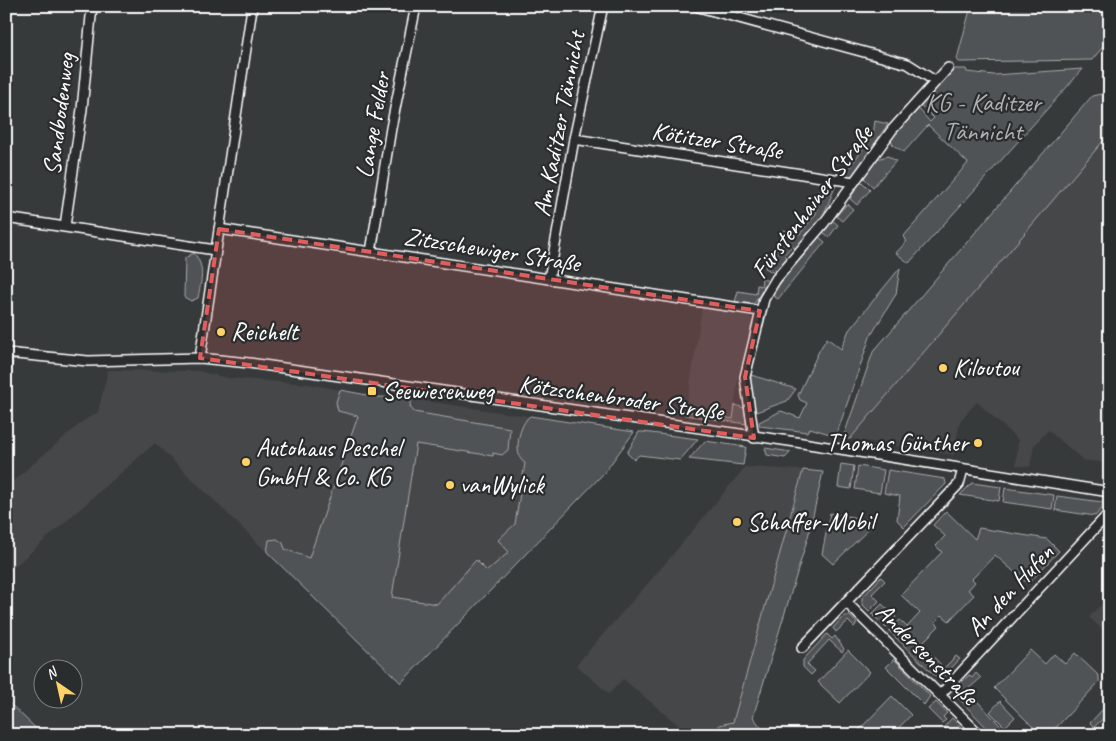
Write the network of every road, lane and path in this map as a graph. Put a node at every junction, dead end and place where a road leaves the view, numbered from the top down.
1 (92, 6) edge
2 (416, 6) edge
3 (603, 6) edge
4 (695, 6) edge
5 (253, 7) edge
6 (948, 68) dead end
7 (935, 81) junction
8 (574, 139) junction
9 (854, 182) junction
10 (6, 218) edge
11 (65, 226) junction
12 (218, 229) junction
13 (215, 250) junction
14 (371, 252) junction
15 (549, 279) junction
16 (760, 312) junction
17 (6, 353) edge
18 (200, 358) junction
19 (754, 438) junction
20 (963, 469) junction
21 (1110, 492) edge
22 (1110, 512) edge
23 (846, 602) junction
24 (802, 648) dead end
25 (940, 695) junction
26 (1110, 730) edge
27 (980, 735) edge
28 (1105, 735) edge

1 - 11 street, Sandbodenweg
2 - 14 street, Lange Felder
3 - 8 street, Am Kaditzer Tännicht
4 - 7 street
5 - 12 street
6 - 7 street, Fürstenhainer Straße
7 - 9 street, Fürstenhainer Straße
8 - 9 street, Kötitzer Straße
8 - 15 street, Am Kaditzer Tännicht
9 - 16 street, Fürstenhainer Straße
10 - 11 street
11 - 13 street
12 - 13 street
12 - 14 street, Zitzschewiger Straße
13 - 18 street
14 - 15 street, Zitzschewiger Straße
15 - 16 street, Zitzschewiger Straße
16 - 19 street, Fürstenhainer Straße
17 - 18 street, Kötzschenbroder Straße
18 - 19 street, Kötzschenbroder Straße
19 - 20 street, Kötzschenbroder Straße
20 - 21 street, Kötzschenbroder Straße
20 - 23 street
22 - 25 street, An den Hufen
23 - 24 street
23 - 25 street, Andersenstraße
25 - 27 street, Andersenstraße
26 - 28 street

